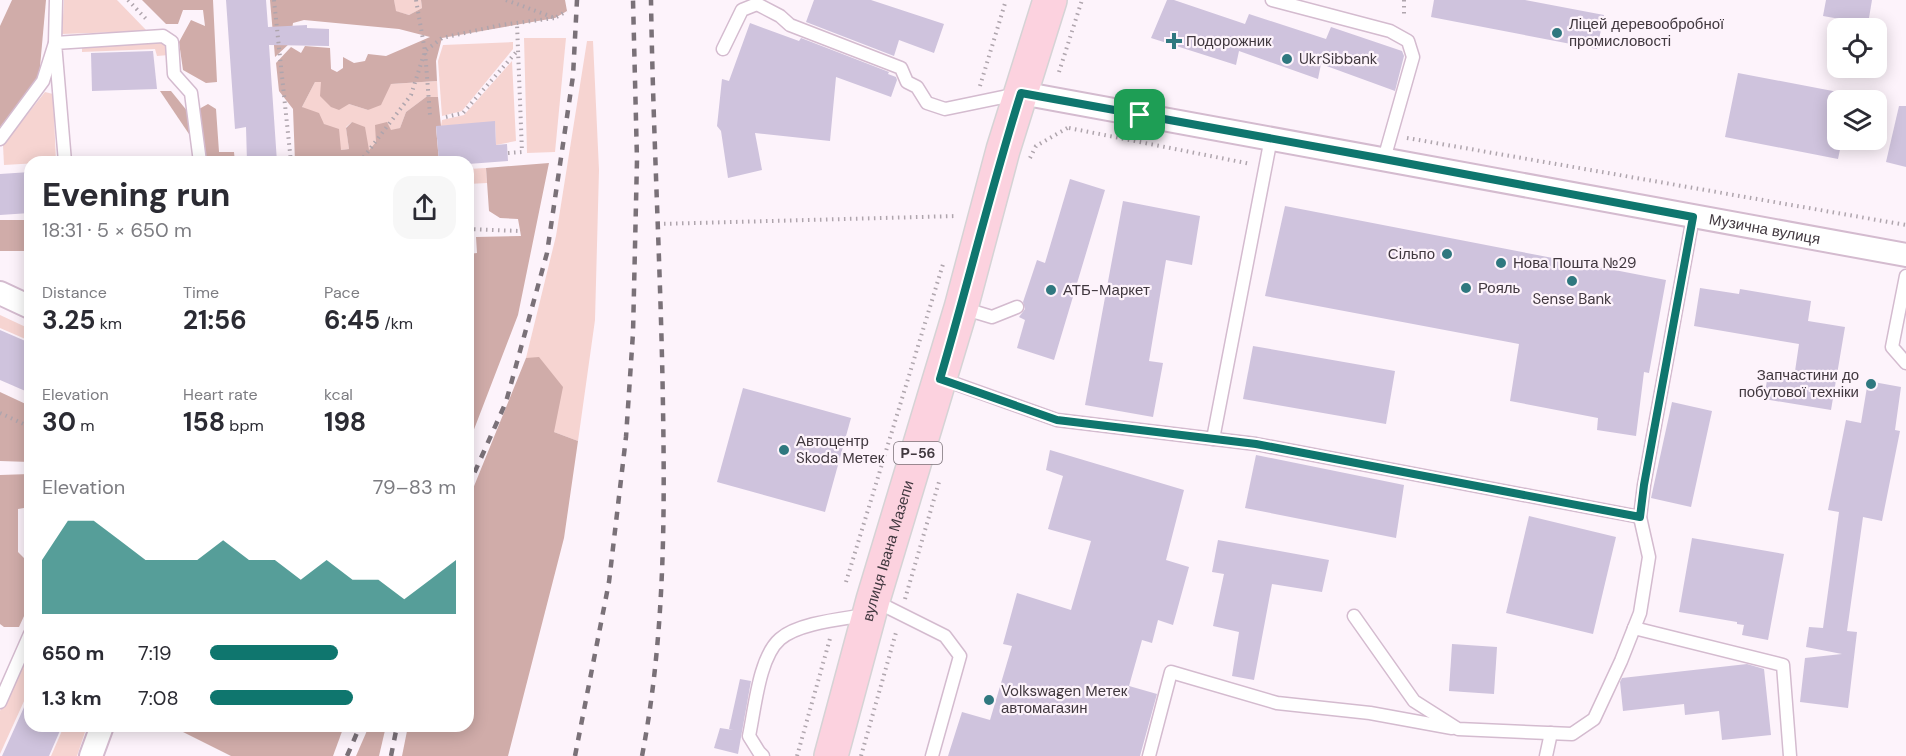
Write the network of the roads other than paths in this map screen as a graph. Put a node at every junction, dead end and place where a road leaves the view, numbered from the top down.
1 (56, 0) edge
2 (1050, 0) edge
3 (1272, 0) edge
4 (55, 43) junction
5 (723, 49) dead end
6 (1021, 93) junction
7 (1271, 138) junction
8 (0, 139) edge
9 (64, 156) edge
10 (199, 156) edge
11 (1384, 159) junction
12 (1693, 217) junction
13 (1906, 255) edge
14 (1906, 276) edge
15 (0, 293) edge
16 (24, 304) edge
17 (1017, 307) dead end
18 (961, 308) junction
19 (1906, 363) edge
20 (940, 379) junction
21 (1213, 439) junction
22 (1640, 517) junction
23 (872, 607) junction
24 (1354, 616) dead end
25 (1634, 628) junction
26 (24, 648) edge
27 (0, 702) edge
28 (1458, 729) junction
29 (100, 732) edge
30 (1551, 733) junction
31 (91, 756) edge
32 (763, 756) edge
33 (831, 756) edge
34 (932, 756) edge
35 (1149, 756) edge
36 (1546, 756) edge
37 (1790, 756) edge

1 - 4 lane
2 - 6 main road, вулиця Івана Мазепи / Р-56
3 - 11 lane
4 - 8 lane
4 - 9 lane
4 - 10 lane
5 - 6 lane
6 - 7 street, Музична вулиця
6 - 18 main road, вулиця Івана Мазепи / Р-56
7 - 11 street, Музична вулиця
7 - 21 lane
11 - 12 street, Музична вулиця
12 - 13 street, Музична вулиця
12 - 22 lane
14 - 19 lane
15 - 16 street
17 - 18 lane
18 - 20 main road, вулиця Івана Мазепи / Р-56
20 - 21 lane
20 - 23 main road, вулиця Івана Мазепи / Р-56
21 - 22 lane
22 - 25 lane
23 - 32 lane
23 - 33 main road, вулиця Івана Мазепи / Р-56
23 - 34 lane
24 - 28 lane
25 - 30 lane
25 - 37 lane
26 - 27 lane
28 - 30 lane
28 - 35 lane
29 - 31 street
30 - 36 lane

